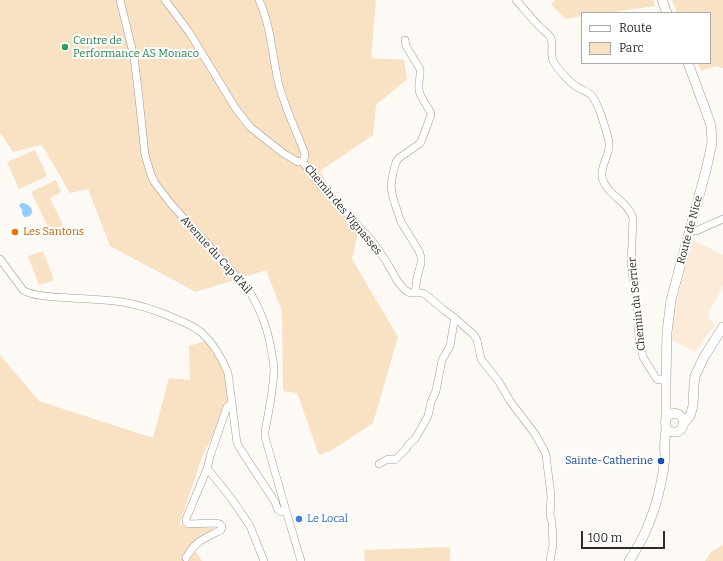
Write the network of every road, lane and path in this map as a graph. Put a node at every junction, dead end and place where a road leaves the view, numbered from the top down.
1 (120, 0) edge
2 (165, 0) edge
3 (259, 0) edge
4 (516, 0) edge
5 (662, 0) edge
6 (667, 12) edge
7 (405, 40) dead end
8 (688, 64) edge
9 (302, 161) junction
10 (723, 219) edge
11 (690, 230) junction
12 (0, 258) edge
13 (415, 293) junction
14 (456, 319) junction
15 (723, 327) edge
16 (666, 379) junction
17 (232, 404) junction
18 (676, 418) junction
19 (666, 428) junction
20 (675, 432) junction
21 (665, 448) junction
22 (379, 464) dead end
23 (206, 469) junction
24 (286, 511) junction
25 (186, 558) dead end
26 (264, 561) edge
27 (301, 561) edge
28 (550, 561) edge
29 (629, 561) edge

1 - 24 street, Avenue du Cap d'Ail
2 - 9 street, Chemin des Vignasses
3 - 9 street
4 - 16 street, Chemin du Serrier
5 - 6 main road
7 - 13 street
8 - 11 main road, Route de Nice
9 - 13 street, Chemin des Vignasses
10 - 11 street
11 - 16 main road, Route de Nice
12 - 17 street
13 - 14 street, Chemin des Vignasses
14 - 22 street
14 - 28 street, Chemin des Vignasses
15 - 18 main road
16 - 18 main road, Route de Nice
17 - 23 street
17 - 24 street
18 - 19 main road, Route de Nice
18 - 20 main road
19 - 20 main road
19 - 21 main road
20 - 21 main road
21 - 29 main road
23 - 25 street
23 - 26 street
24 - 27 street, Avenue du Cap d'Ail

